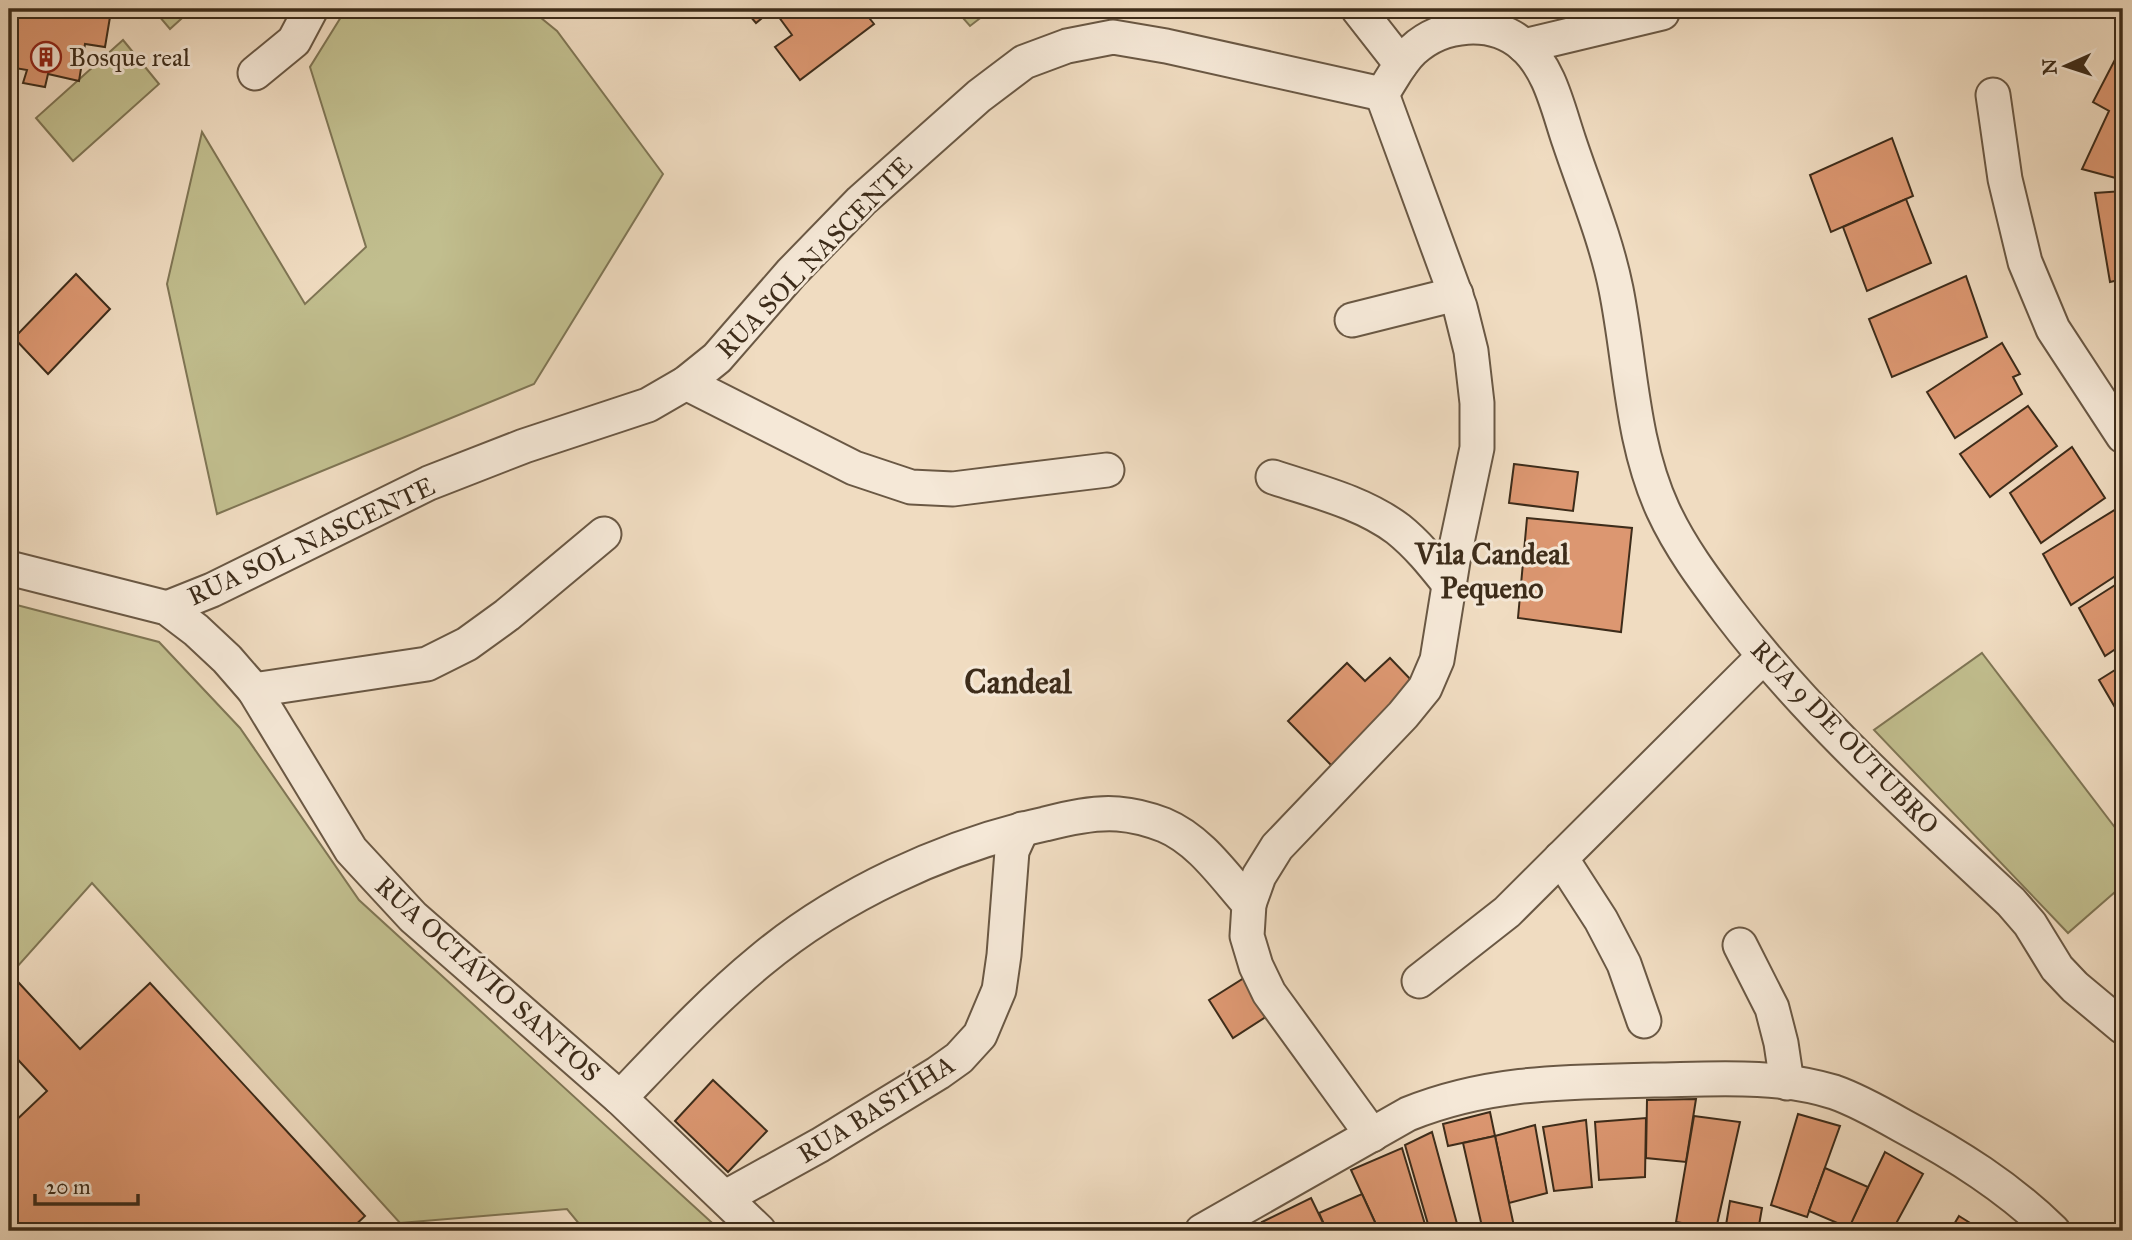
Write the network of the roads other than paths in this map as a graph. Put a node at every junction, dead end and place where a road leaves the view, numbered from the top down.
1 (311, 9) edge
2 (1358, 9) edge
3 (1662, 13) dead end
4 (1440, 19) edge
5 (1524, 46) junction
6 (1401, 64) junction
7 (256, 74) dead end
8 (1382, 94) junction
9 (1993, 95) dead end
10 (1455, 294) junction
11 (1352, 320) dead end
12 (686, 383) junction
13 (2123, 436) edge
14 (1107, 470) dead end
15 (1273, 477) dead end
16 (604, 534) dead end
17 (9, 568) edge
18 (1449, 584) junction
19 (167, 608) junction
20 (1763, 657) junction
21 (254, 690) junction
22 (1023, 829) junction
23 (1561, 858) junction
24 (1249, 904) junction
25 (1740, 945) dead end
26 (1419, 981) dead end
27 (1644, 1021) dead end
28 (2123, 1027) edge
29 (1787, 1083) junction
30 (620, 1098) junction
31 (1372, 1135) junction
32 (726, 1197) junction
33 (759, 1231) edge
34 (1202, 1231) edge
35 (2053, 1231) edge

1 - 7 street
2 - 6 street
3 - 5 street
4 - 5 street
4 - 6 street
5 - 20 street, RUA 9 DE OUTUBRO
6 - 8 street
8 - 10 street
8 - 12 street, RUA SOL NASCENTE
9 - 13 street
10 - 11 street
10 - 18 street
12 - 14 street
12 - 19 street, RUA SOL NASCENTE
15 - 18 street
16 - 21 street
17 - 19 street
18 - 24 street
19 - 21 street, RUA OCTÁVIO SANTOS
20 - 23 street
20 - 28 street, RUA 9 DE OUTUBRO
21 - 30 street, RUA OCTÁVIO SANTOS
22 - 24 street
22 - 30 street
22 - 32 street, RUA BASTÍHA
23 - 26 street
23 - 27 street
24 - 31 street
25 - 29 street
29 - 31 street
29 - 35 street
30 - 32 street, RUA OCTÁVIO SANTOS
31 - 34 street
32 - 33 street, RUA OCTÁVIO SANTOS

